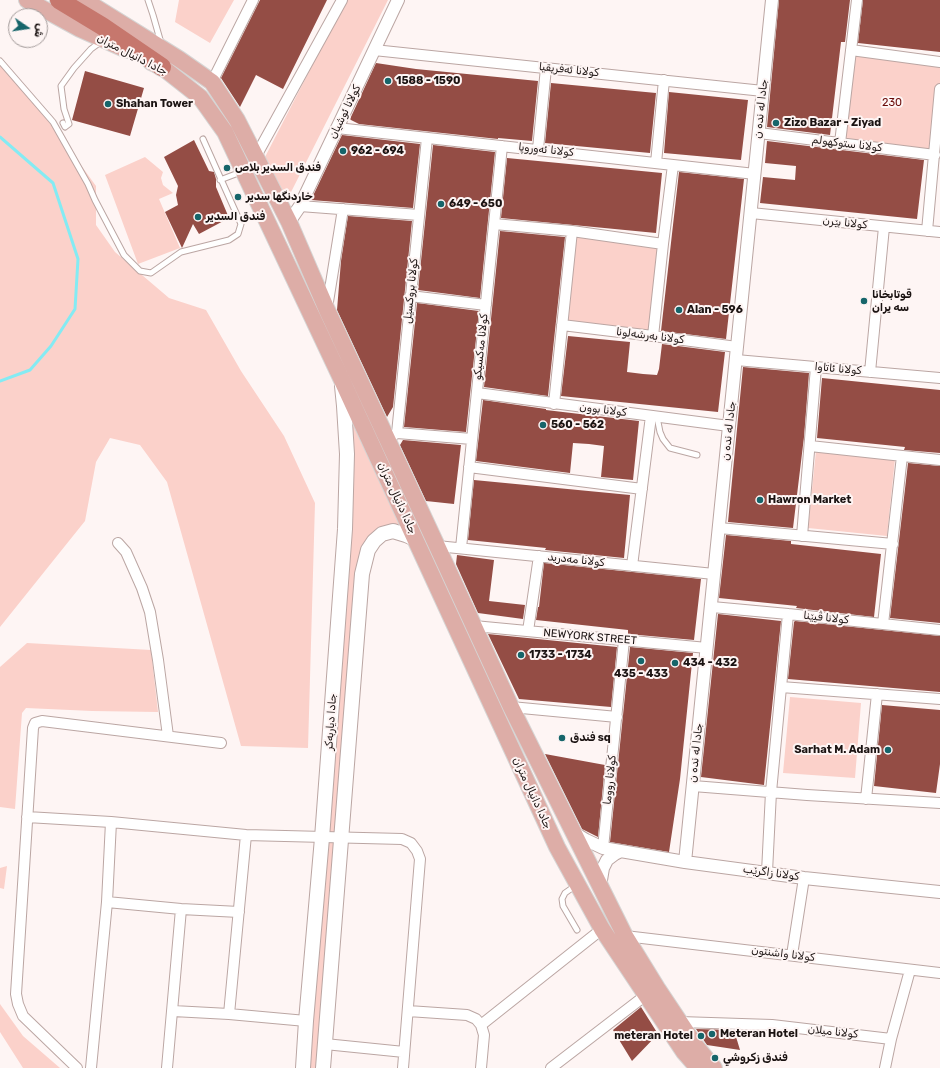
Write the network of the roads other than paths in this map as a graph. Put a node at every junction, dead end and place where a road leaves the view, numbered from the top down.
1 (27, 0) edge
2 (59, 0) edge
3 (84, 0) edge
4 (148, 0) edge
5 (253, 0) edge
6 (342, 0) edge
7 (398, 0) edge
8 (772, 0) edge
9 (857, 0) edge
10 (103, 32) junction
11 (374, 50) junction
12 (851, 50) junction
13 (162, 58) junction
14 (0, 61) edge
15 (940, 62) edge
16 (546, 68) junction
17 (664, 80) junction
18 (212, 82) junction
19 (940, 89) edge
20 (763, 91) junction
21 (63, 123) dead end
22 (338, 128) junction
23 (759, 133) junction
24 (427, 138) junction
25 (203, 140) dead end
26 (840, 143) junction
27 (502, 146) junction
28 (538, 149) junction
29 (934, 155) junction
30 (256, 156) junction
31 (656, 163) junction
32 (673, 165) junction
33 (244, 171) junction
34 (755, 174) junction
35 (220, 180) junction
36 (273, 189) junction
37 (256, 198) junction
38 (300, 206) junction
39 (343, 209) junction
40 (751, 213) junction
41 (419, 215) junction
42 (289, 222) junction
43 (494, 224) junction
44 (884, 227) junction
45 (572, 231) junction
46 (927, 231) junction
47 (940, 232) edge
48 (663, 244) junction
49 (410, 296) junction
50 (486, 305) junction
51 (327, 310) junction
52 (562, 325) junction
53 (653, 336) junction
54 (737, 353) junction
55 (816, 367) junction
56 (870, 372) junction
57 (340, 376) junction
58 (940, 378) edge
59 (477, 394) junction
60 (554, 404) junction
61 (654, 416) junction
62 (729, 426) junction
63 (392, 436) junction
64 (472, 439) junction
65 (810, 446) junction
66 (697, 455) dead end
67 (902, 456) junction
68 (940, 460) edge
69 (469, 467) junction
70 (642, 489) junction
71 (719, 528) junction
72 (802, 536) junction
73 (415, 539) junction
74 (118, 542) dead end
75 (893, 544) junction
76 (437, 546) junction
77 (461, 548) junction
78 (539, 556) junction
79 (632, 566) junction
80 (714, 574) junction
81 (712, 607) junction
82 (788, 614) junction
83 (883, 624) junction
84 (474, 626) junction
85 (940, 630) edge
86 (528, 631) junction
87 (624, 640) junction
88 (707, 648) junction
89 (781, 687) junction
90 (877, 694) junction
91 (940, 699) edge
92 (510, 707) junction
93 (617, 717) junction
94 (168, 736) junction
95 (221, 743) dead end
96 (693, 786) junction
97 (771, 792) junction
98 (866, 799) junction
99 (940, 800) edge
100 (940, 803) edge
101 (27, 817) junction
102 (111, 822) junction
103 (573, 832) junction
104 (246, 835) junction
105 (322, 838) junction
106 (340, 838) junction
107 (603, 848) junction
108 (621, 851) junction
109 (685, 862) junction
110 (767, 872) junction
111 (804, 878) junction
112 (577, 885) junction
113 (600, 886) junction
114 (940, 892) edge
115 (107, 902) junction
116 (181, 909) junction
117 (239, 912) junction
118 (602, 929) junction
119 (577, 930) dead end
120 (625, 936) junction
121 (792, 955) junction
122 (910, 970) junction
123 (940, 973) edge
124 (646, 995) junction
125 (173, 1011) junction
126 (408, 1011) junction
127 (229, 1014) junction
128 (306, 1021) junction
129 (680, 1022) junction
130 (481, 1025) junction
131 (891, 1039) junction
132 (325, 1044) junction
133 (404, 1052) junction
134 (77, 1068) edge
135 (91, 1068) edge
136 (167, 1068) edge
137 (303, 1068) edge
138 (323, 1068) edge
139 (403, 1068) edge
140 (481, 1068) edge
141 (551, 1068) edge
142 (698, 1068) edge
143 (714, 1068) edge
144 (885, 1068) edge

1 - 10 main road, جادا دانيال متران
2 - 10 highway
3 - 13 main road, جادا دانيال متران
4 - 13 lane
5 - 18 street
6 - 30 street
7 - 11 street, كولانا ئوشيان
8 - 20 street, جادا له نده ن
9 - 12 street
10 - 13 highway
10 - 21 lane
11 - 16 street, كولانا ئه‌فریقیا
11 - 22 street, كولانا ئوشيان
12 - 15 street
12 - 26 street
13 - 18 main road, جادا دانيال متران
13 - 33 main road, جادا دانيال متران
14 - 35 lane
16 - 17 street, كولانا ئه‌فریقیا
16 - 28 street
17 - 20 street, كولانا ئه‌فریقیا
17 - 31 street
18 - 30 main road, جادا دانيال متران
19 - 29 street
20 - 23 street, جادا له نده ن
22 - 24 street, كولانا ئه‌وروپا
22 - 38 street, كولانا ئوشيان
23 - 26 street, كولانا ستوكهولم
23 - 34 street, جادا له نده ن
24 - 27 street, كولانا ئه‌وروپا
24 - 41 street, كولانا بروکسێل
25 - 35 lane
26 - 29 street, كولانا ستوكهولم
27 - 28 street, كولانا ئه‌وروپا
27 - 43 street, كولانا مەکسیکو
28 - 31 street, كولانا ئه‌وروپا
29 - 46 street
30 - 36 main road, جادا دانيال متران
31 - 32 street, كولانا ئه‌وروپا
32 - 34 street, كولانا ئه‌وروپا
32 - 48 street
33 - 35 lane
33 - 37 main road, جادا دانيال متران
34 - 40 street, جادا له نده ن
36 - 37 main road
36 - 42 main road, جادا دانيال متران
37 - 57 main road, جادا دانيال متران
38 - 39 street
38 - 42 street, كولانا ئوشيان
39 - 41 street
39 - 51 street
40 - 44 street, كولانا بێرن
40 - 54 street, جادا له نده ن
41 - 49 street, كولانا بروکسێل
42 - 51 main road, جادا دانيال متران
43 - 45 street
43 - 50 street, كولانا مەکسیکو
44 - 46 street, كولانا بێرن
44 - 56 street
45 - 48 street
45 - 52 street
46 - 47 street, كولانا بێرن
48 - 53 street
49 - 50 street
49 - 63 street, كولانا بروکسێل
50 - 59 street, كولانا مەکسیکو
51 - 63 main road, جادا دانيال متران
52 - 53 street, كولانا به‌رشه‌لونا
52 - 60 street
53 - 54 street, كولانا به‌رشه‌لونا
54 - 55 street, كولانا ئاتاوا
54 - 62 street, جادا له نده ن
55 - 56 street, كولانا ئاتاوا
55 - 65 street
56 - 58 street, كولانا ئاتاوا
57 - 73 main road, جادا دانيال متران
57 - 105 main road, جادا دیاربه‌كر
59 - 60 street, كولانا بوون
59 - 64 street, كولانا مەکسیکو
60 - 61 street, كولانا بوون
61 - 62 street, كولانا بوون
61 - 66 lane
61 - 70 street
62 - 71 street, جادا له نده ن
63 - 64 street
63 - 76 main road, جادا دانيال متران
64 - 69 street, كولانا مەکسیکو
65 - 67 street
65 - 72 street
67 - 68 street
67 - 75 street
69 - 70 street
69 - 77 street, كولانا مەکسیکو
70 - 79 street
71 - 72 street
71 - 80 street, جادا له نده ن
72 - 75 street
73 - 106 main road, جادا دیاربه‌كر
73 - 112 main road, جادا دانيال متران
74 - 94 street
75 - 83 street
76 - 77 street, كولانا مه‌درید
76 - 84 main road, جادا دانيال متران
77 - 78 street, كولانا مه‌درید
78 - 79 street, كولانا مه‌درید
78 - 86 street
79 - 80 street, كولانا مه‌درید
80 - 81 street, جادا له نده ن
81 - 82 street, كولانا ڤیێنا
81 - 88 street, جادا له نده ن
82 - 83 street, كولانا ڤیێنا
82 - 89 street
83 - 85 street, كولانا ڤیێنا
84 - 86 street, NEWYORK STREET
84 - 92 main road, جادا دانيال متران
86 - 87 street, NEWYORK STREET
87 - 88 street, NEWYORK STREET
87 - 93 street, كولانا رووما
88 - 96 street, جادا له نده ن
89 - 90 street
89 - 97 street
90 - 91 street
90 - 98 street
92 - 93 street
92 - 103 main road, جادا دانيال متران
93 - 107 street, كولانا رووما
94 - 95 street
94 - 101 street
96 - 97 street
96 - 109 street, جادا له نده ن
97 - 98 street
97 - 110 street
98 - 100 street
99 - 100 street
101 - 102 street
101 - 134 street
102 - 104 street
102 - 115 street
103 - 107 street, كولانا زاگرێب
103 - 113 main road, جادا دانيال متران
104 - 105 street
104 - 117 street
105 - 106 street
105 - 128 main road, جادا دیاربه‌كر
106 - 126 street
106 - 132 main road, جادا دیاربه‌كر
107 - 108 street, كولانا زاگرێب
108 - 109 street, كولانا زاگرێب
108 - 113 street
109 - 110 street, كولانا زاگرێب
110 - 111 street, كولانا زاگرێب
111 - 114 street, كولانا زاگرێب
111 - 121 street
112 - 118 main road, جادا دانيال متران
112 - 119 lane
113 - 120 main road, جادا دانيال متران
115 - 116 street
115 - 135 street
116 - 117 street
116 - 125 street
117 - 127 street
118 - 124 main road, جادا دانيال متران
118 - 130 street
120 - 121 street, كولانا واشنتون
120 - 129 main road, جادا دانيال متران
121 - 122 street, كولانا واشنتون
122 - 123 street, كولانا واشنتون
122 - 131 street
124 - 141 street
124 - 142 main road, جادا دانيال متران
125 - 127 street
125 - 136 street
126 - 130 street
126 - 133 street
127 - 128 street
128 - 137 main road, جادا دیاربه‌كر
129 - 131 street, كولانا ميلان
129 - 143 main road, جادا دانيال متران
130 - 140 street
131 - 144 street
132 - 133 street
132 - 138 main road, جادا دیاربه‌كر
133 - 139 street

